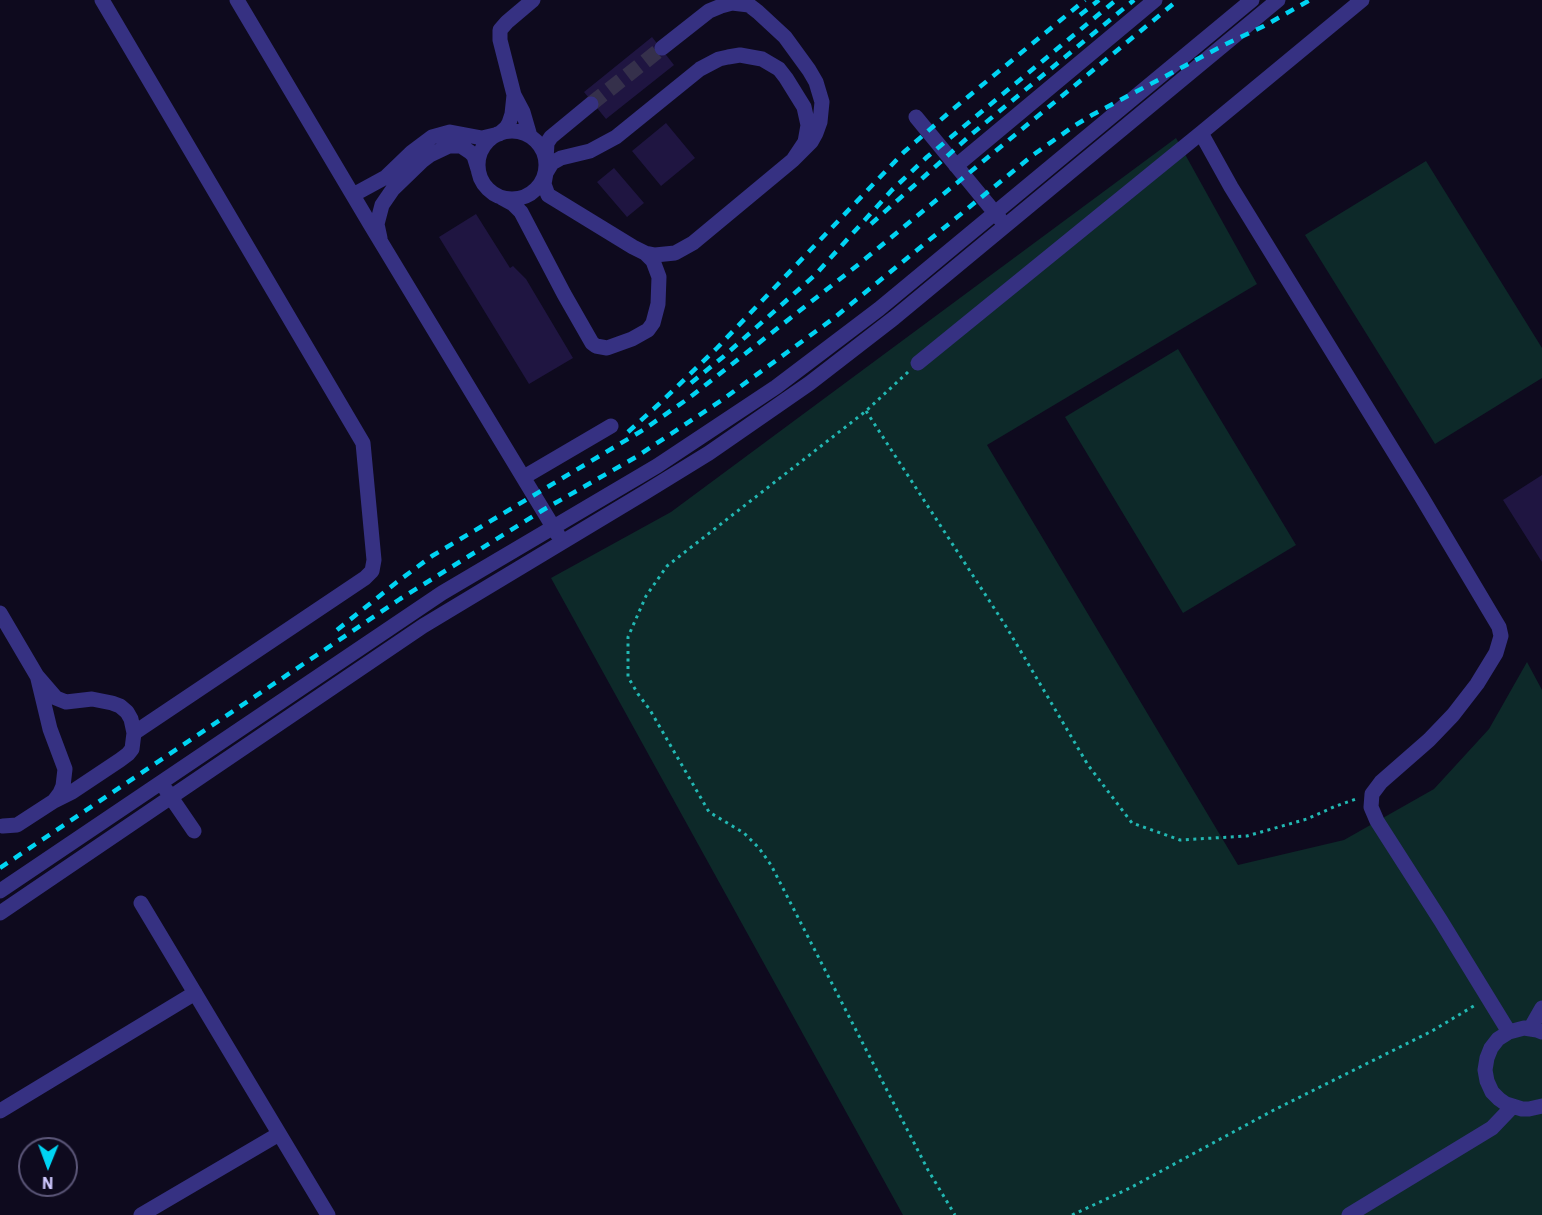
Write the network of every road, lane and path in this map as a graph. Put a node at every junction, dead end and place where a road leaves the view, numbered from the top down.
1 (102, 0) edge
2 (237, 0) edge
3 (533, 0) edge
4 (1155, 0) edge
5 (1252, 0) edge
6 (1278, 0) edge
7 (1362, 0) edge
8 (662, 48) tunnel mouth
9 (514, 95) junction
10 (591, 104) tunnel mouth
11 (916, 117) dead end
12 (1201, 133) junction
13 (499, 134) junction
14 (530, 136) junction
15 (793, 160) junction
16 (957, 166) junction
17 (546, 168) junction
18 (479, 172) junction
19 (353, 195) junction
20 (502, 198) junction
21 (995, 213) junction
22 (1006, 226) junction
23 (383, 247) junction
24 (645, 253) junction
25 (918, 363) joint
26 (866, 411) junction
27 (611, 426) dead end
28 (524, 477) junction
29 (553, 528) junction
30 (562, 542) junction
31 (0, 613) edge
32 (37, 676) junction
33 (134, 733) junction
34 (161, 783) junction
35 (1372, 794) junction
36 (171, 797) junction
37 (54, 801) junction
38 (1, 825) edge
39 (194, 831) dead end
40 (0, 891) edge
41 (141, 903) dead end
42 (0, 913) edge
43 (195, 993) junction
44 (1488, 998) junction
45 (1542, 1008) edge
46 (1536, 1031) edge
47 (1509, 1032) junction
48 (1513, 1106) junction
49 (1542, 1106) edge
50 (0, 1111) edge
51 (279, 1134) junction
52 (141, 1215) edge
53 (328, 1215) edge
54 (955, 1215) edge
55 (1072, 1215) edge
56 (1349, 1215) edge

1 - 33 lane
2 - 19 lane
3 - 9 lane
4 - 16 lane
5 - 21 lane
6 - 22 lane
7 - 12 lane
8 - 15 lane
9 - 13 lane
9 - 14 lane
10 - 17 lane
11 - 16 lane
12 - 25 lane
12 - 35 lane
13 - 14 lane
13 - 18 lane
13 - 19 lane
14 - 17 lane
15 - 17 lane
15 - 24 lane
16 - 21 lane
17 - 20 lane
17 - 24 lane
18 - 20 lane
18 - 23 lane
19 - 23 lane
20 - 24 lane
21 - 22 lane
21 - 29 lane
22 - 30 lane
23 - 28 lane
25 - 26 path
26 - 35 path
26 - 54 path
27 - 28 lane
28 - 29 lane
29 - 30 lane
29 - 34 lane
30 - 36 lane
31 - 32 lane
32 - 33 lane
32 - 37 lane
33 - 37 lane
34 - 36 lane
34 - 40 lane
35 - 44 lane
36 - 39 lane
36 - 42 lane
37 - 38 lane
41 - 43 lane
43 - 50 lane
43 - 51 lane
44 - 47 lane
44 - 55 path
45 - 46 lane
46 - 47 lane
47 - 48 lane
48 - 49 lane
48 - 56 lane
51 - 52 lane
51 - 53 lane

